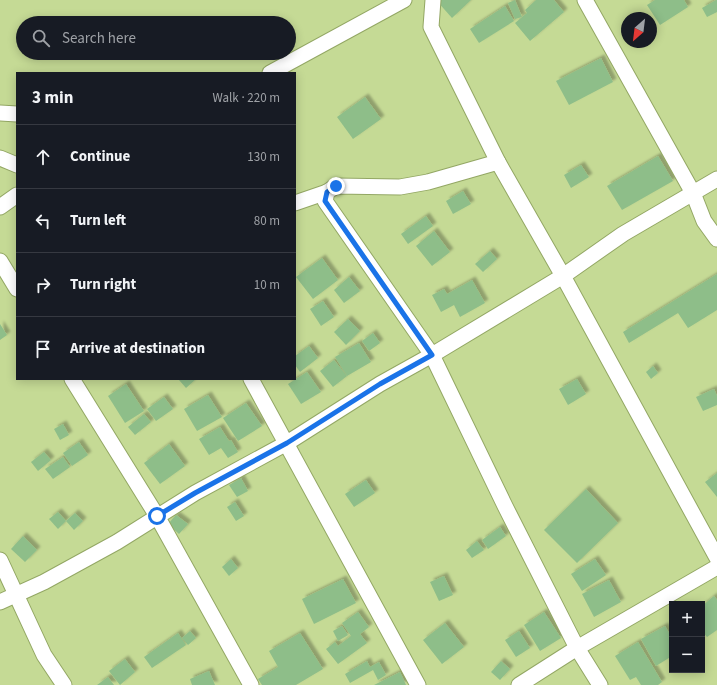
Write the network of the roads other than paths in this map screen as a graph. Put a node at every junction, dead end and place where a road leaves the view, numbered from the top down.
1 (404, 0) edge
2 (433, 0) edge
3 (584, 0) edge
4 (296, 59) edge
5 (294, 60) edge
6 (272, 72) edge
7 (0, 113) edge
8 (16, 114) edge
9 (0, 158) edge
10 (498, 162) junction
11 (16, 165) edge
12 (717, 180) edge
13 (327, 192) junction
14 (693, 194) junction
15 (16, 196) edge
16 (296, 203) edge
17 (0, 207) edge
18 (717, 239) edge
19 (0, 261) edge
20 (564, 276) junction
21 (16, 287) edge
22 (432, 355) junction
23 (73, 380) edge
24 (252, 380) edge
25 (287, 443) junction
26 (157, 516) junction
27 (717, 558) edge
28 (0, 560) edge
29 (717, 567) edge
30 (17, 596) junction
31 (0, 602) edge
32 (577, 648) junction
33 (64, 685) edge
34 (250, 685) edge
35 (418, 685) edge
36 (519, 685) edge
37 (600, 685) edge

1 - 4 street
2 - 10 street
3 - 14 street
5 - 6 street
7 - 8 street
9 - 11 street
10 - 13 street
10 - 20 street
12 - 14 street
13 - 16 street
13 - 22 street
14 - 18 street
14 - 20 street
15 - 17 street
19 - 21 street
20 - 22 street
20 - 27 street
22 - 25 street
22 - 32 street
23 - 26 street
24 - 25 street
25 - 26 street
25 - 35 street
26 - 30 street
26 - 34 street
28 - 30 street
29 - 32 street
30 - 31 street
30 - 33 street
32 - 36 street
32 - 37 street

